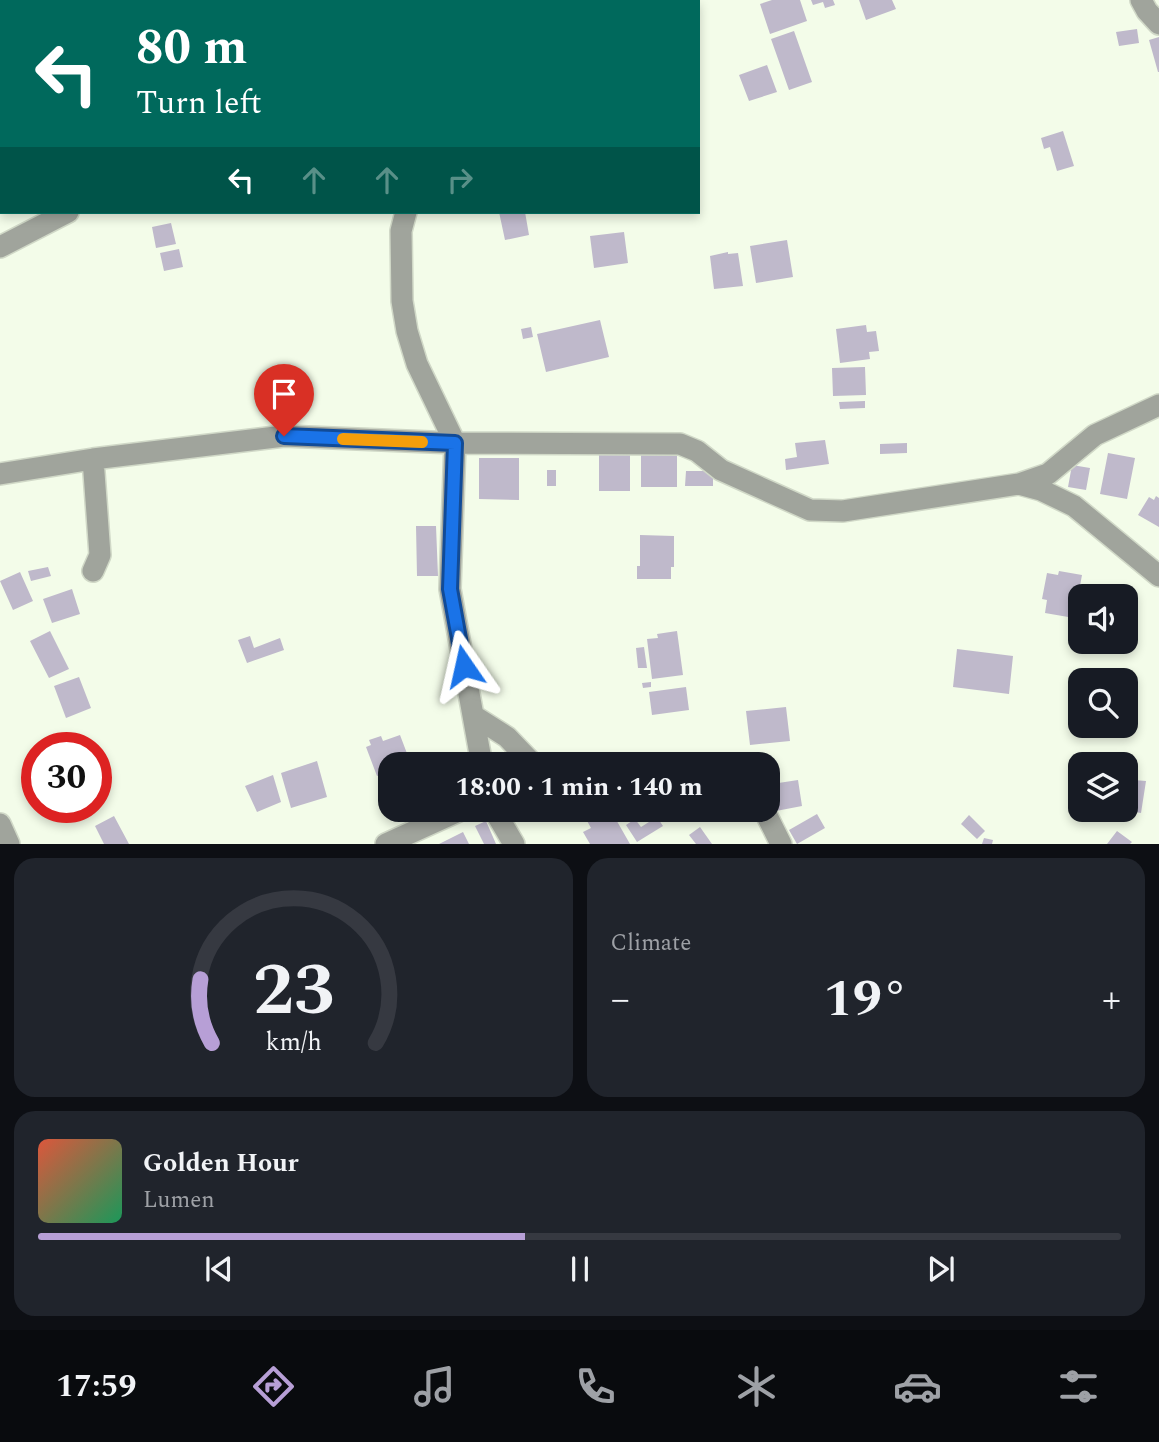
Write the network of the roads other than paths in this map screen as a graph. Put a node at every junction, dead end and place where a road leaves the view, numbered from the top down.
1 (1141, 0) edge
2 (1159, 24) edge
3 (64, 214) edge
4 (405, 214) edge
5 (0, 247) edge
6 (1159, 405) edge
7 (455, 443) junction
8 (93, 459) junction
9 (0, 474) edge
10 (1019, 484) junction
11 (93, 571) dead end
12 (1159, 576) edge
13 (474, 716) junction
14 (480, 752) edge
15 (521, 752) edge
16 (435, 822) edge
17 (501, 822) edge
18 (770, 822) edge
19 (0, 824) edge
20 (9, 844) edge
21 (386, 844) edge
22 (514, 844) edge
23 (781, 844) edge

1 - 2 street
3 - 5 street
4 - 7 street
6 - 10 street
7 - 8 street
7 - 10 street
7 - 13 street
8 - 9 street
8 - 11 street
10 - 12 street
13 - 14 street
13 - 15 street
16 - 21 street
17 - 22 street
18 - 23 street
19 - 20 street

